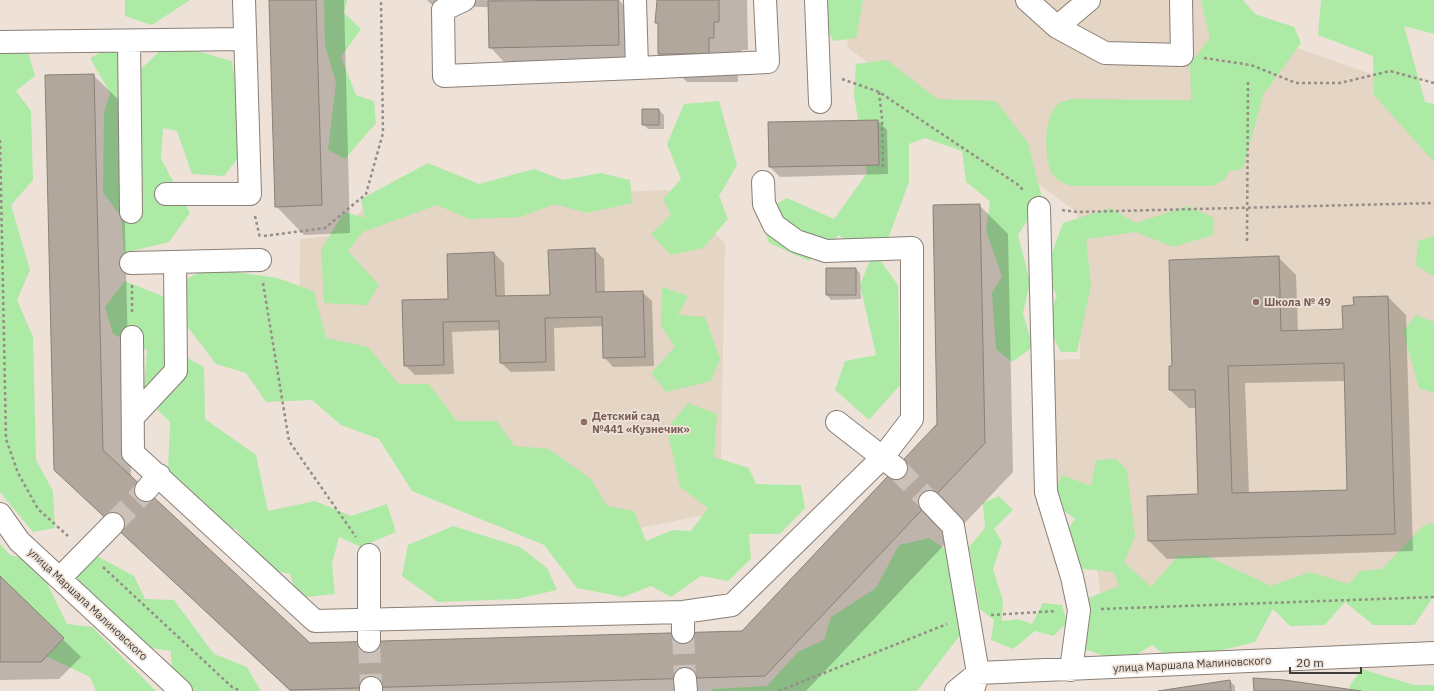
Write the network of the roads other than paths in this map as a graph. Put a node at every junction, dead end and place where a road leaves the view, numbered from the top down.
1 (244, 0) edge
2 (464, 0) edge
3 (635, 0) edge
4 (766, 0) edge
5 (816, 0) edge
6 (1027, 0) edge
7 (1089, 0) edge
8 (1181, 0) edge
9 (1057, 27) junction
10 (245, 39) junction
11 (129, 41) junction
12 (0, 42) edge
13 (637, 68) junction
14 (820, 102) dead end
15 (763, 182) dead end
16 (166, 194) dead end
17 (1039, 208) road end
18 (131, 212) dead end
19 (260, 260) road end
20 (175, 262) junction
21 (131, 263) dead end
22 (132, 337) dead end
23 (133, 417) junction
24 (837, 422) dead end
25 (889, 463) junction
26 (930, 502) tunnel mouth
27 (0, 514) edge
28 (113, 524) tunnel mouth
29 (369, 555) road end
30 (60, 578) junction
31 (369, 619) junction
32 (369, 641) tunnel mouth
33 (1434, 653) edge
34 (1071, 670) junction
35 (975, 682) edge
36 (181, 691) edge
37 (956, 691) edge

1 - 10 street
2 - 13 street
3 - 13 street
4 - 13 street
5 - 14 street
6 - 9 street
7 - 9 street
8 - 9 street
10 - 11 street
10 - 16 street
11 - 12 street
11 - 18 street
15 - 25 street
17 - 34 street
19 - 20 street
20 - 21 street
20 - 23 street
22 - 23 street
23 - 31 street
24 - 25 street
25 - 31 street
26 - 35 street
27 - 30 street, улица Маршала Малиновского
28 - 30 street
29 - 31 street
30 - 36 street, улица Маршала Малиновского
31 - 32 street
33 - 34 street, улица Маршала Малиновского
34 - 35 street, улица Маршала Малиновского
35 - 37 street

